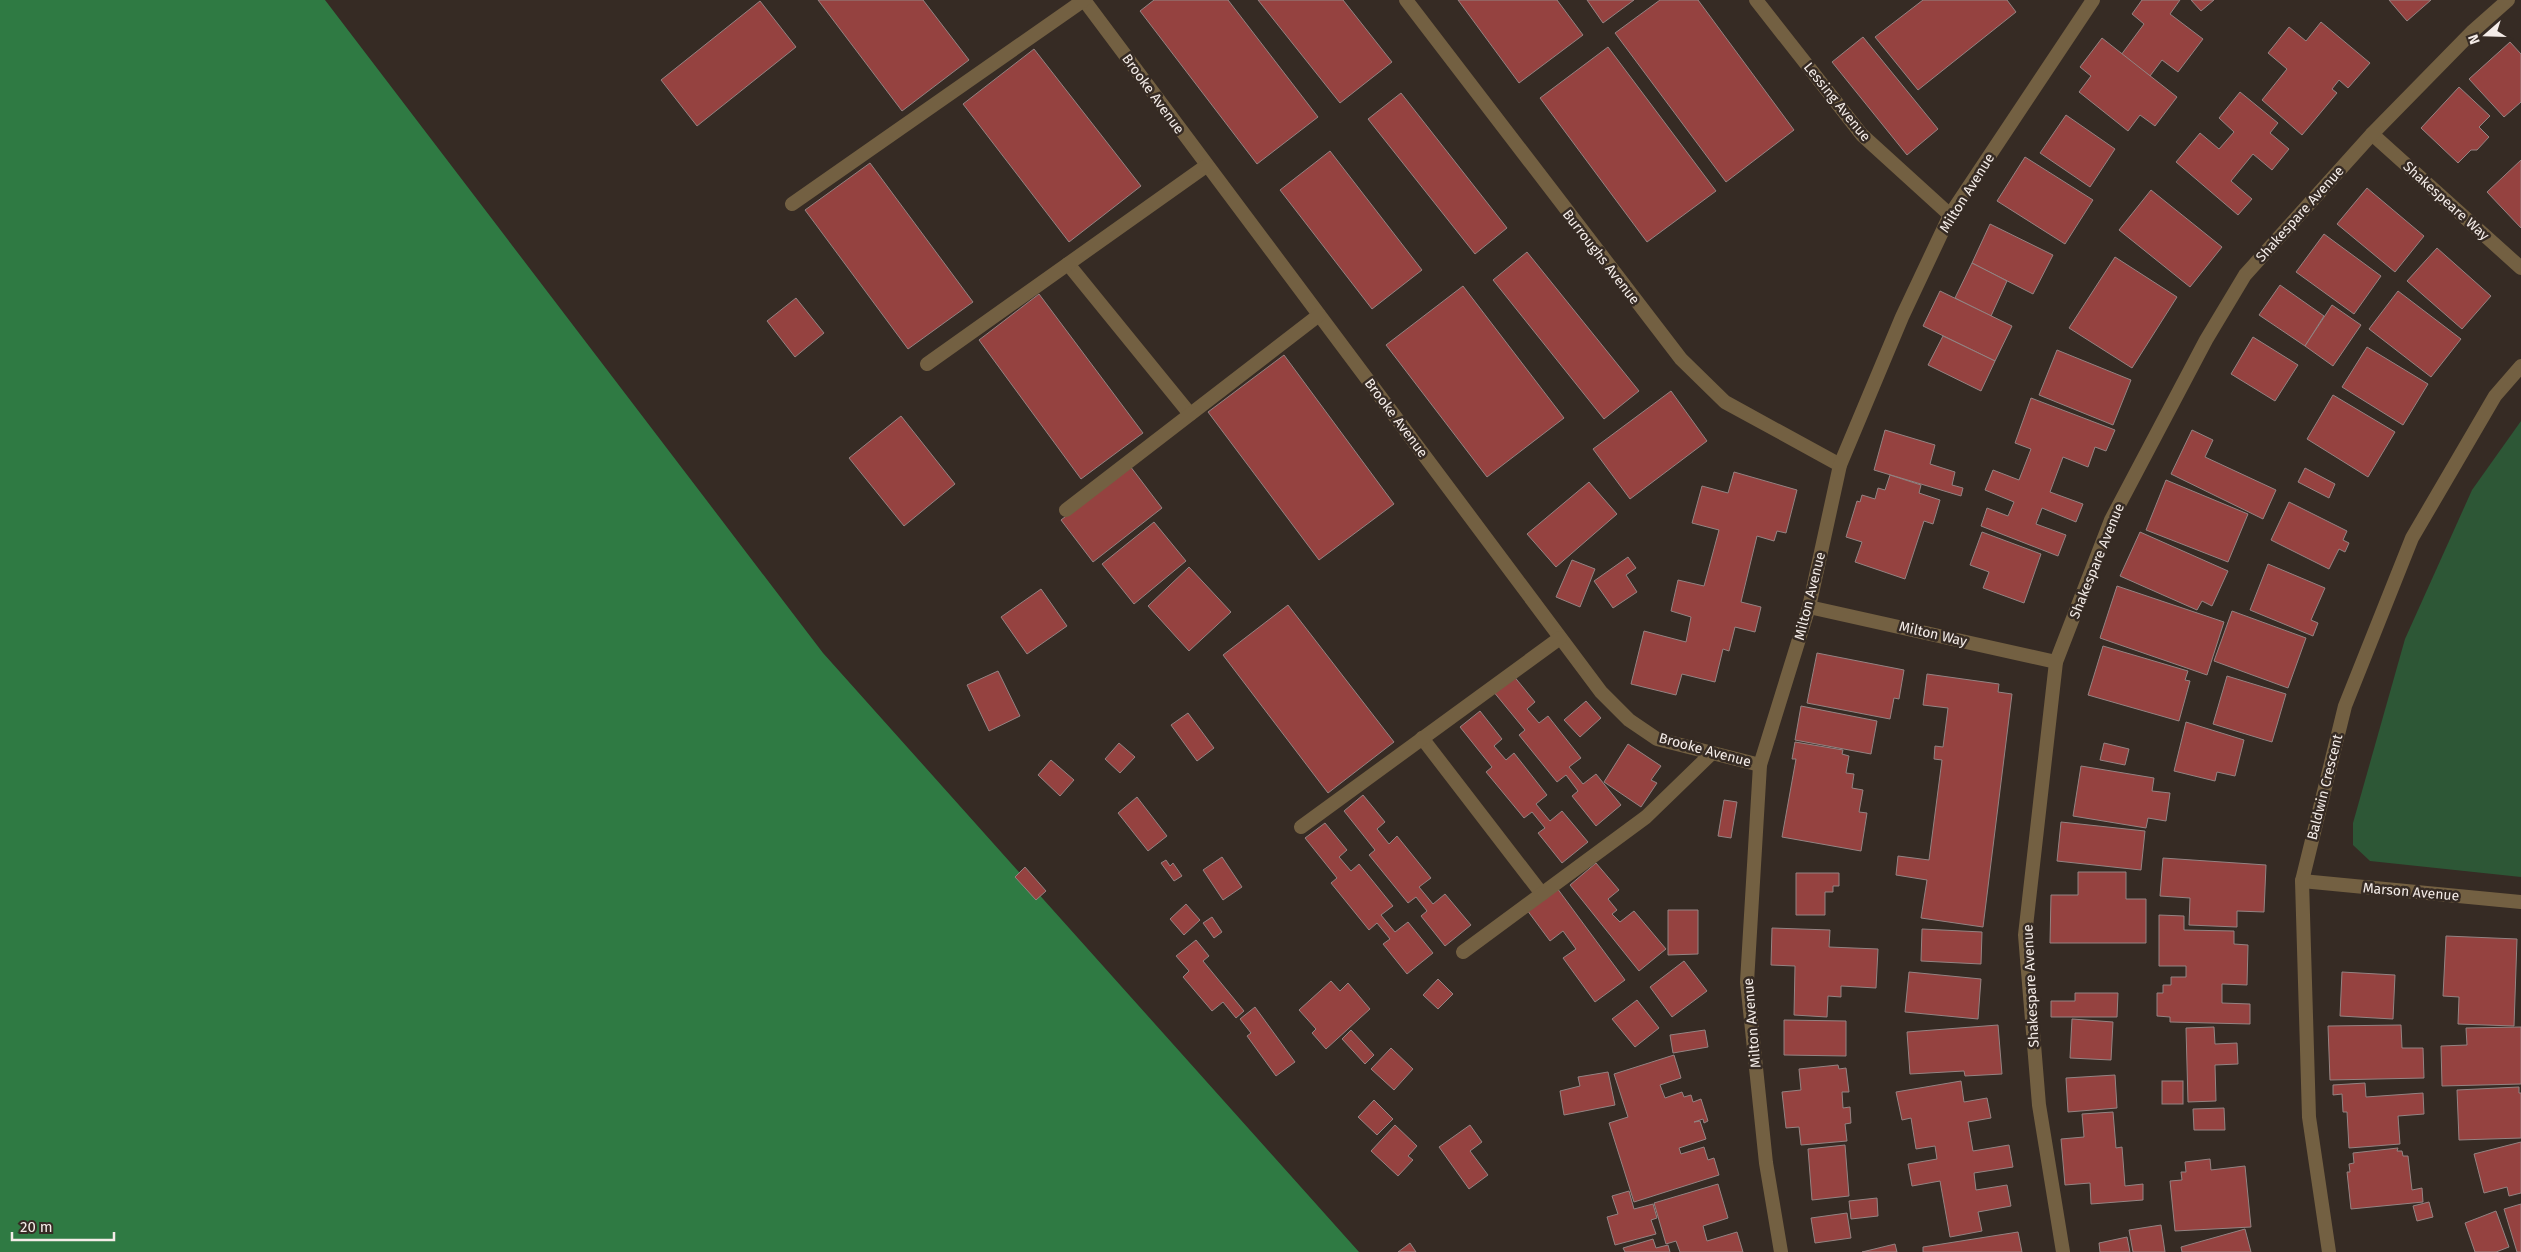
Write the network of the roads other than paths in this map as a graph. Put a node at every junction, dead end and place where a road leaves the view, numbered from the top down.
1 (1084, 0) edge
2 (1406, 0) edge
3 (1756, 0) edge
4 (2093, 0) edge
5 (2508, 0) edge
6 (2372, 134) junction
7 (1206, 166) junction
8 (792, 204) dead end
9 (1950, 215) junction
10 (1068, 264) junction
11 (2521, 268) edge
12 (1319, 314) junction
13 (927, 364) dead end
14 (2521, 366) edge
15 (1190, 414) junction
16 (1840, 465) junction
17 (1066, 510) dead end
18 (1809, 607) junction
19 (1560, 638) junction
20 (2056, 662) junction
21 (1422, 738) junction
22 (1712, 753) junction
23 (1760, 766) junction
24 (1301, 827) dead end
25 (2302, 881) junction
26 (1542, 894) junction
27 (2521, 902) edge
28 (1463, 952) dead end
29 (1781, 1252) edge
30 (2063, 1252) edge
31 (2329, 1252) edge

1 - 7 street, Brooke Avenue
1 - 8 street
2 - 16 street, Burroughs Avenue
3 - 9 street, Lessing Avenue
4 - 9 street, Milton Avenue
5 - 6 street, Shakespare Avenue
6 - 11 street, Shakespeare Way
6 - 20 street, Shakespare Avenue
7 - 10 street
7 - 12 street, Brooke Avenue
9 - 16 street, Milton Avenue
10 - 13 street
10 - 15 street
12 - 15 street
12 - 19 street, Brooke Avenue
14 - 25 street, Baldwin Crescent
15 - 17 street
16 - 18 street, Milton Avenue
18 - 20 street, Milton Way
18 - 23 street, Milton Avenue
19 - 21 street
19 - 22 street, Brooke Avenue
20 - 30 street, Shakespare Avenue
21 - 24 street
21 - 26 street
22 - 23 street, Brooke Avenue
22 - 26 street
23 - 29 street, Milton Avenue
25 - 27 street, Marson Avenue
25 - 31 street, Baldwin Crescent
26 - 28 street

